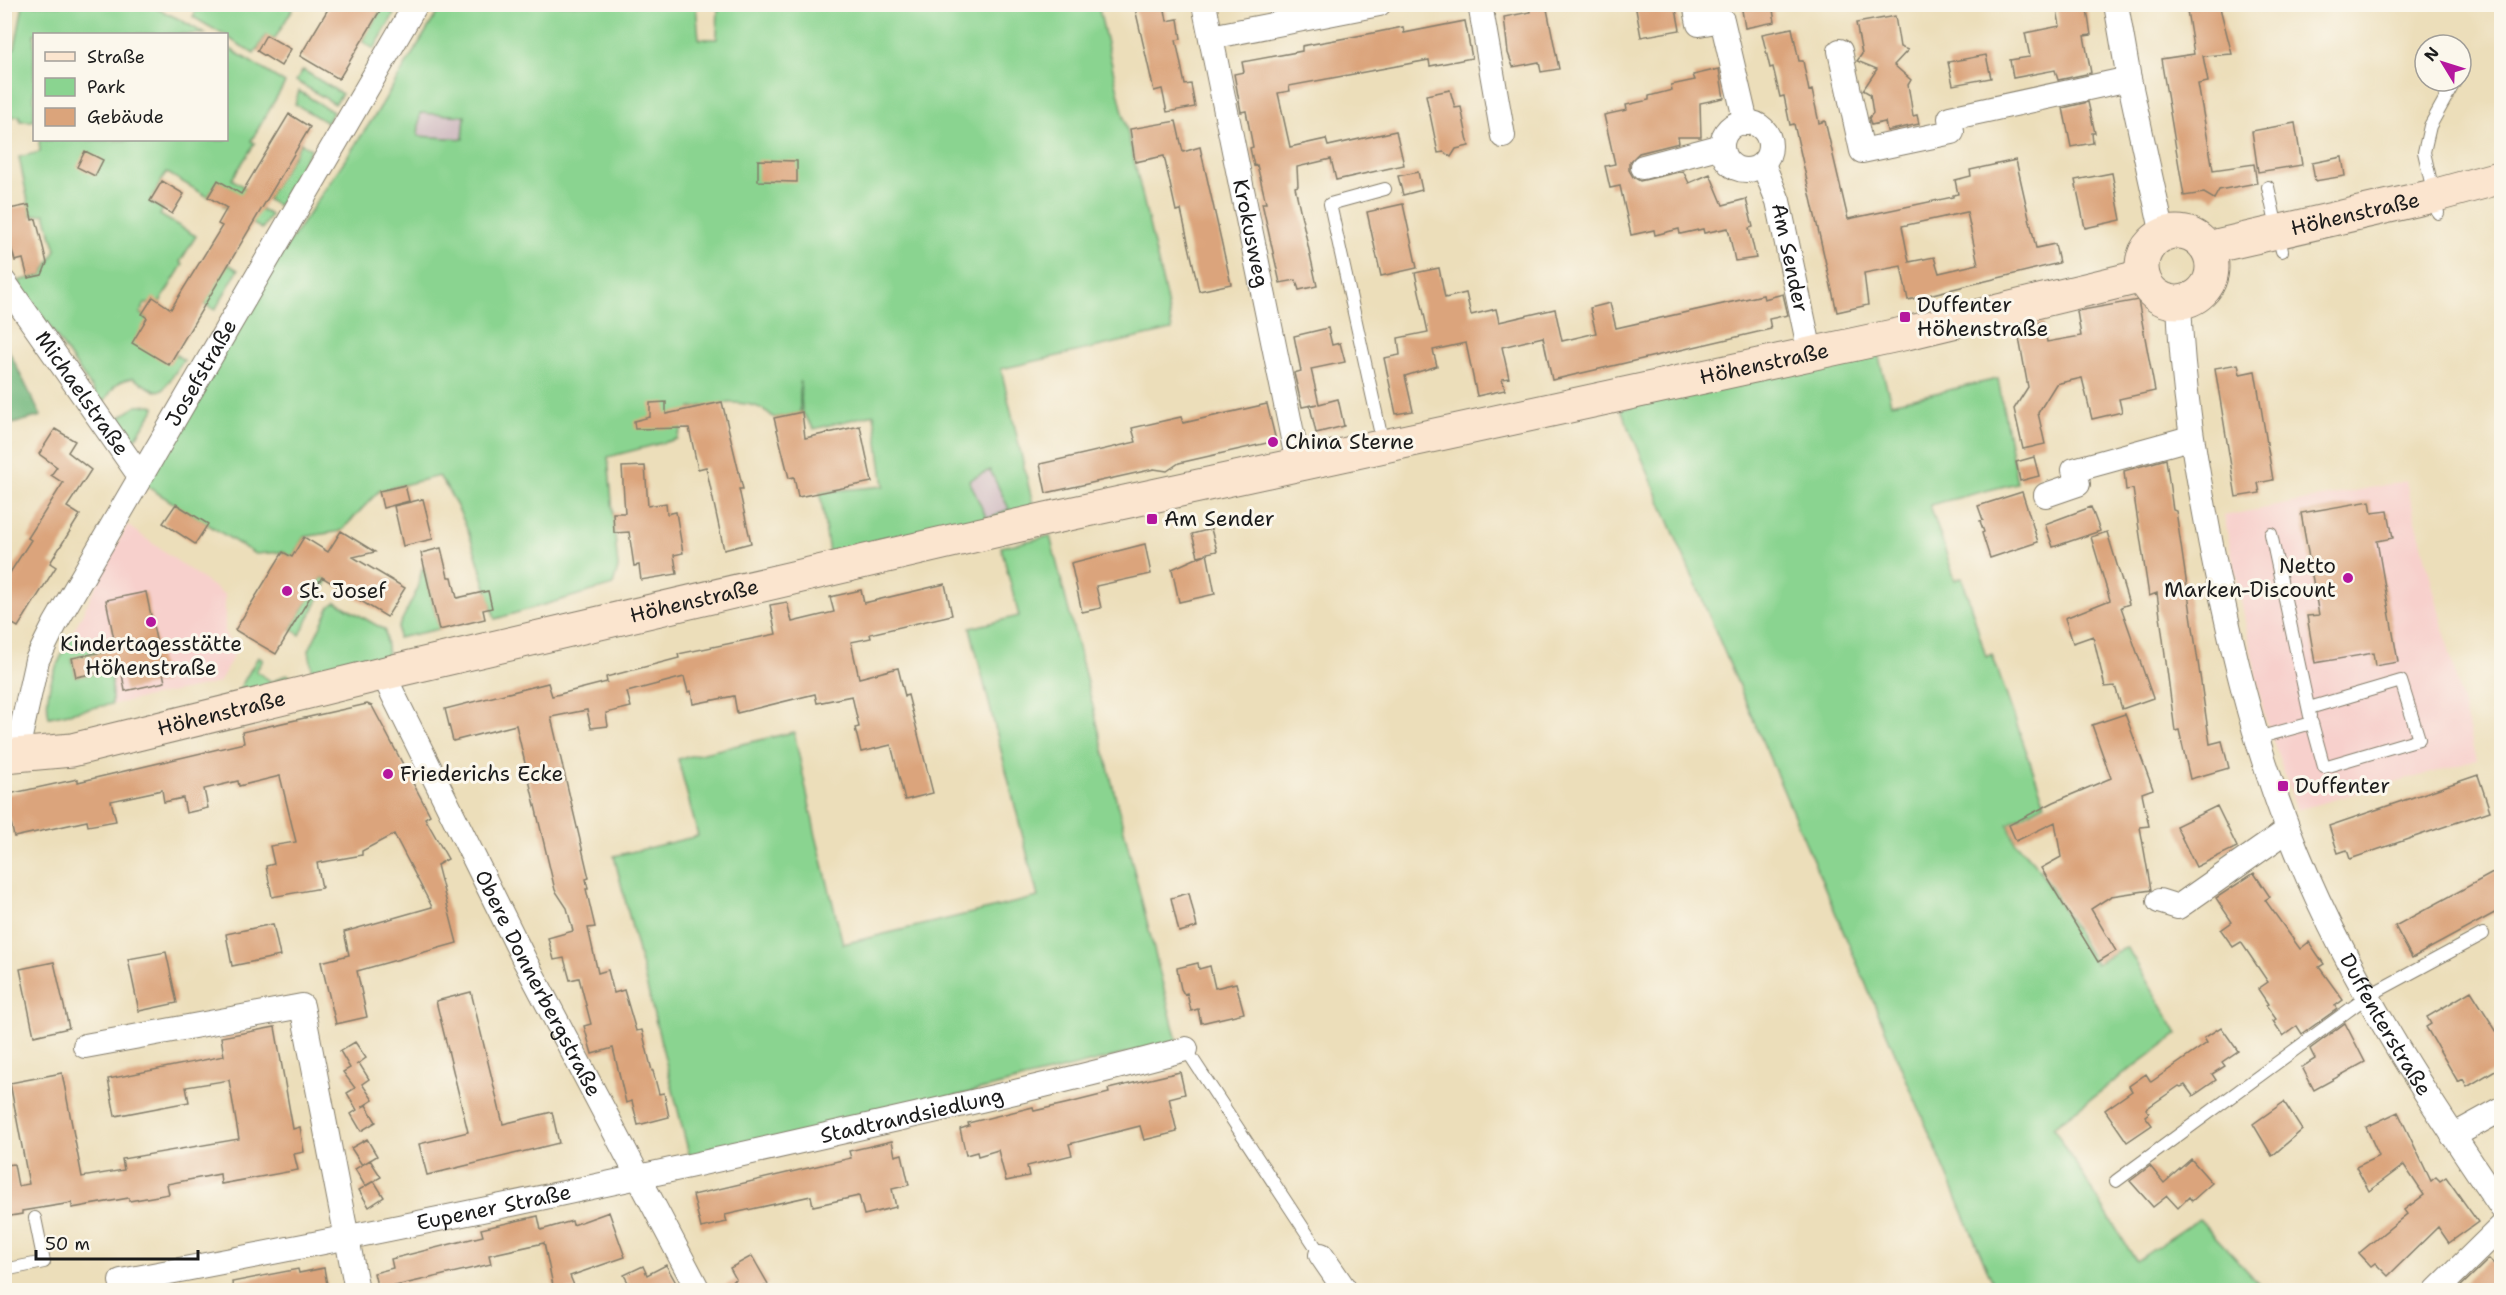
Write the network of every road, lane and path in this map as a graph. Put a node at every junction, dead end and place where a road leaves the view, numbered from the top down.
1 (416, 4) edge
2 (1204, 4) edge
3 (1379, 4) edge
4 (1480, 4) edge
5 (2116, 4) edge
6 (1697, 14) edge
7 (1210, 37) junction
8 (1840, 51) dead end
9 (2129, 79) junction
10 (2448, 93) edge
11 (1746, 123) junction
12 (1503, 136) dead end
13 (1722, 146) junction
14 (1763, 164) junction
15 (1643, 167) dead end
16 (2502, 177) edge
17 (2268, 187) dead end
18 (1385, 189) dead end
19 (2502, 195) edge
20 (2436, 205) junction
21 (2163, 235) junction
22 (2280, 241) junction
23 (2209, 258) junction
24 (2143, 276) junction
25 (4, 282) edge
26 (2179, 302) junction
27 (1810, 352) junction
28 (2190, 438) junction
29 (1383, 444) junction
30 (1298, 463) junction
31 (140, 476) junction
32 (2046, 495) dead end
33 (2271, 534) dead end
34 (383, 674) junction
35 (2309, 708) junction
36 (2312, 723) junction
37 (2257, 738) junction
38 (10, 755) edge
39 (2288, 830) junction
40 (2158, 901) dead end
41 (2483, 934) dead end
42 (2368, 996) junction
43 (85, 1046) dead end
44 (1186, 1049) joint
45 (2502, 1109) edge
46 (2453, 1136) junction
47 (638, 1178) junction
48 (2116, 1181) dead end
49 (2502, 1208) edge
50 (35, 1218) dead end
51 (2502, 1226) edge
52 (348, 1238) junction
53 (1321, 1255) joint
54 (4, 1270) edge
55 (121, 1281) dead end
56 (357, 1290) edge
57 (698, 1290) edge
58 (1345, 1290) edge
59 (2437, 1290) edge

1 - 31 street, Josefstraße
2 - 7 street, Krokusweg
3 - 7 street
4 - 12 street
5 - 9 street
6 - 11 street
7 - 30 street, Krokusweg
8 - 9 street
9 - 21 street
10 - 20 lane
11 - 13 street
11 - 14 street, Am Sender
13 - 14 street
13 - 15 street
14 - 27 street, Am Sender
16 - 20 street, Höhenstraße
17 - 22 lane
18 - 29 lane
19 - 20 street, Höhenstraße
20 - 22 street, Höhenstraße
21 - 23 street
21 - 24 street
22 - 23 street, Höhenstraße
23 - 26 street
24 - 26 street
24 - 27 street, Höhenstraße
25 - 31 street, Michaelstraße
26 - 28 street, Duffenterstraße
27 - 29 street, Höhenstraße
28 - 32 street
28 - 37 street, Duffenterstraße
29 - 30 street, Höhenstraße
30 - 34 street, Höhenstraße
31 - 38 street, Josefstraße
33 - 35 lane
34 - 38 street, Höhenstraße
34 - 47 street, Obere Donnerbergstraße
35 - 36 lane
35 - 36 lane
36 - 37 lane
37 - 39 street, Duffenterstraße
39 - 40 street
39 - 42 street, Duffenterstraße
41 - 42 lane
42 - 46 street, Duffenterstraße
42 - 48 lane
43 - 52 street
44 - 47 street, Stadtrandsiedlung
44 - 53 lane
45 - 46 street
46 - 49 street, Duffenterstraße
47 - 52 street, Eupener Straße
47 - 57 street, Obere Donnerbergstraße
50 - 54 lane
51 - 59 street
52 - 55 street, Eupener Straße
52 - 56 street
53 - 58 street

